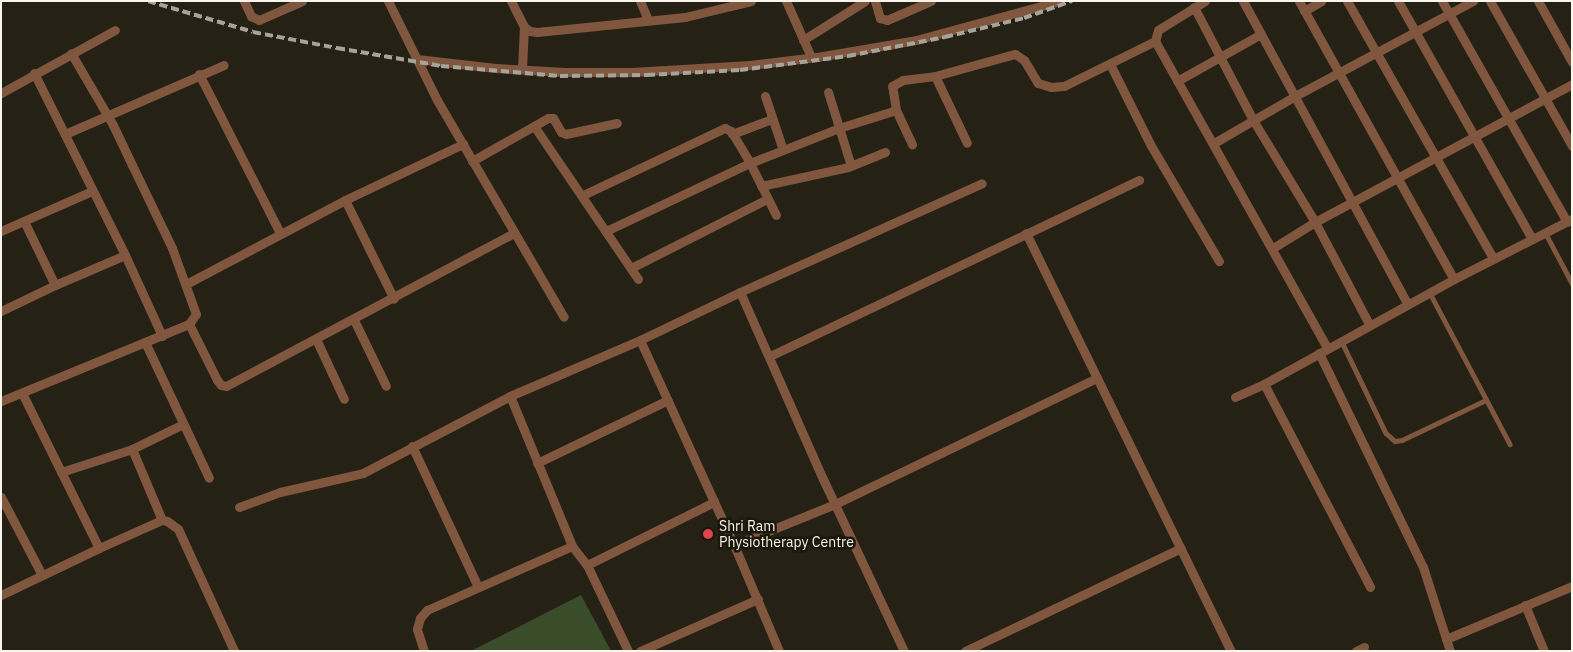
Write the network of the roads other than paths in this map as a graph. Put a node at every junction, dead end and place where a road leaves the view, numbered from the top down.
1 (244, 1) edge
2 (302, 1) edge
3 (388, 1) edge
4 (511, 1) edge
5 (640, 1) edge
6 (751, 1) edge
7 (786, 1) edge
8 (874, 1) edge
9 (931, 1) edge
10 (1060, 1) edge
11 (1204, 1) edge
12 (1243, 1) edge
13 (1299, 1) edge
14 (1321, 1) edge
15 (1347, 1) edge
16 (1398, 1) edge
17 (1442, 1) edge
18 (1473, 1) edge
19 (1490, 1) edge
20 (1538, 1) edge
21 (859, 2) edge
22 (1036, 5) edge
23 (1194, 7) junction
24 (1304, 11) junction
25 (1449, 14) junction
26 (648, 20) junction
27 (524, 27) junction
28 (115, 30) dead end
29 (1415, 32) junction
30 (1261, 34) junction
31 (803, 40) junction
32 (1156, 41) junction
33 (1376, 52) junction
34 (71, 54) junction
35 (811, 57) junction
36 (1220, 57) junction
37 (417, 59) junction
38 (1572, 62) edge
39 (1110, 64) junction
40 (224, 65) dead end
41 (522, 70) junction
42 (34, 73) junction
43 (1338, 73) junction
44 (199, 74) junction
45 (935, 76) junction
46 (1178, 81) junction
47 (1572, 84) edge
48 (828, 92) dead end
49 (1, 93) edge
50 (765, 96) dead end
51 (1295, 96) junction
52 (1545, 99) junction
53 (896, 110) junction
54 (107, 115) junction
55 (772, 119) junction
56 (1509, 119) junction
57 (1253, 120) junction
58 (617, 123) dead end
59 (534, 126) junction
60 (839, 128) junction
61 (66, 134) junction
62 (732, 134) junction
63 (1474, 137) junction
64 (967, 143) dead end
65 (1214, 143) junction
66 (463, 144) junction
67 (912, 144) dead end
68 (1572, 146) edge
69 (783, 150) junction
70 (885, 152) dead end
71 (1436, 157) junction
72 (472, 161) junction
73 (750, 163) junction
74 (851, 166) junction
75 (1397, 178) junction
76 (1139, 180) dead end
77 (982, 183) dead end
78 (761, 186) junction
79 (92, 191) junction
80 (583, 195) junction
81 (768, 199) junction
82 (345, 200) junction
83 (1353, 201) junction
84 (776, 215) dead end
85 (1569, 220) edge
86 (24, 221) junction
87 (1314, 222) junction
88 (1, 231) edge
89 (606, 231) junction
90 (1546, 232) junction
91 (280, 233) junction
92 (1026, 233) junction
93 (514, 234) junction
94 (1532, 239) junction
95 (1273, 248) junction
96 (125, 255) junction
97 (1493, 258) junction
98 (1219, 261) dead end
99 (631, 268) junction
100 (638, 279) dead end
101 (1454, 279) junction
102 (1572, 283) edge
103 (186, 284) junction
104 (55, 285) junction
105 (740, 292) junction
106 (1429, 292) junction
107 (394, 299) junction
108 (1407, 303) junction
109 (1, 311) edge
110 (564, 317) dead end
111 (354, 320) junction
112 (189, 324) junction
113 (1369, 324) junction
114 (162, 336) junction
115 (316, 339) junction
116 (640, 340) junction
117 (1341, 340) junction
118 (145, 342) junction
119 (1323, 350) junction
120 (770, 356) junction
121 (1097, 378) junction
122 (1264, 384) junction
123 (386, 386) dead end
124 (22, 393) junction
125 (510, 396) junction
126 (1235, 397) dead end
127 (344, 399) dead end
128 (668, 400) junction
129 (1486, 400) junction
130 (1, 401) edge
131 (183, 424) junction
132 (1510, 444) dead end
133 (412, 446) junction
134 (132, 449) junction
135 (537, 463) junction
136 (61, 472) junction
137 (209, 478) dead end
138 (1, 497) edge
139 (714, 502) junction
140 (835, 504) junction
141 (239, 506) dead end
142 (162, 520) junction
143 (734, 545) junction
144 (572, 546) junction
145 (99, 548) junction
146 (1181, 548) junction
147 (587, 565) junction
148 (42, 575) junction
149 (1572, 586) edge
150 (478, 587) junction
151 (1370, 587) dead end
152 (1, 595) edge
153 (758, 599) junction
154 (1525, 605) junction
155 (1446, 639) junction
156 (234, 651) edge
157 (424, 651) edge
158 (628, 651) edge
159 (640, 651) edge
160 (779, 651) edge
161 (904, 651) edge
162 (965, 651) edge
163 (1231, 651) edge
164 (1450, 651) edge
165 (1544, 651) edge

1 - 2 street
3 - 37 street
4 - 27 street
5 - 26 street
6 - 26 street
7 - 31 street
8 - 9 street
10 - 22 street
11 - 23 street
12 - 30 street
13 - 24 street
14 - 24 street
15 - 33 street
16 - 29 street
17 - 25 street
18 - 25 street
19 - 52 street
20 - 38 street
21 - 31 street
22 - 35 street
23 - 32 street
23 - 36 street
24 - 43 street
25 - 29 street
25 - 56 street
26 - 27 street
27 - 41 street
28 - 34 street
29 - 33 street
29 - 63 street
30 - 36 street
30 - 51 street
31 - 35 street
32 - 39 street
32 - 46 street
33 - 43 street
33 - 71 street
34 - 42 street
34 - 54 street
35 - 41 street
36 - 46 street
36 - 57 street
37 - 41 street
37 - 66 street
39 - 45 street
39 - 98 street
40 - 44 street
42 - 49 street
42 - 61 street
43 - 51 street
43 - 75 street
44 - 54 street
44 - 91 street
45 - 53 street
45 - 64 street
46 - 65 street
47 - 52 street
48 - 60 street
50 - 55 street
51 - 57 street
51 - 83 street
52 - 56 street
52 - 68 street
53 - 60 street
53 - 67 street
54 - 61 street
54 - 103 street
55 - 62 street
55 - 69 street
56 - 63 street
56 - 85 street
57 - 65 street
57 - 87 street
58 - 59 street
59 - 72 street
59 - 80 street
60 - 69 street
60 - 74 street
61 - 79 street
62 - 73 street
62 - 80 street
63 - 71 street
63 - 94 street
65 - 95 street
66 - 72 street
66 - 82 street
69 - 73 street
70 - 74 street
71 - 75 street
71 - 97 street
72 - 93 street
73 - 78 street
73 - 89 street
74 - 78 street
75 - 83 street
75 - 101 street
76 - 92 street
77 - 105 street
78 - 81 street
79 - 86 street
79 - 96 street
80 - 89 street
81 - 84 street
81 - 99 street
82 - 91 street
82 - 107 street
83 - 87 street
83 - 108 street
85 - 90 street
86 - 88 street
86 - 104 street
87 - 95 street
87 - 113 street
89 - 99 street
90 - 94 street
90 - 102 lane
91 - 103 street
92 - 120 street
92 - 121 street
93 - 107 street
93 - 110 street
94 - 97 street
95 - 119 street
96 - 104 street
96 - 114 street
97 - 101 street
99 - 100 street
101 - 106 street
103 - 112 street
104 - 109 street
105 - 116 street
105 - 120 street
106 - 108 street
106 - 129 lane
107 - 111 street
108 - 113 street
111 - 115 street
111 - 123 street
112 - 114 street
112 - 115 street
113 - 117 street
114 - 118 street
115 - 127 street
116 - 125 street
116 - 128 street
117 - 119 street
117 - 129 lane
118 - 124 street
118 - 131 street
119 - 122 street
119 - 155 street
120 - 140 street
121 - 140 street
121 - 146 street
122 - 126 street
122 - 151 street
124 - 130 street
124 - 136 street
125 - 133 street
125 - 135 street
128 - 135 street
128 - 139 street
129 - 132 lane
131 - 134 street
131 - 137 street
133 - 141 street
133 - 150 street
134 - 136 street
134 - 142 street
135 - 144 street
136 - 145 street
138 - 148 street
139 - 143 street
139 - 147 street
140 - 143 street
140 - 161 street
142 - 145 street
142 - 156 street
143 - 153 street
144 - 147 street
144 - 150 street
145 - 148 street
146 - 162 street
146 - 163 street
147 - 158 street
148 - 152 street
149 - 154 street
150 - 157 street
153 - 159 street
153 - 160 street
154 - 155 street
154 - 165 street
155 - 164 street

